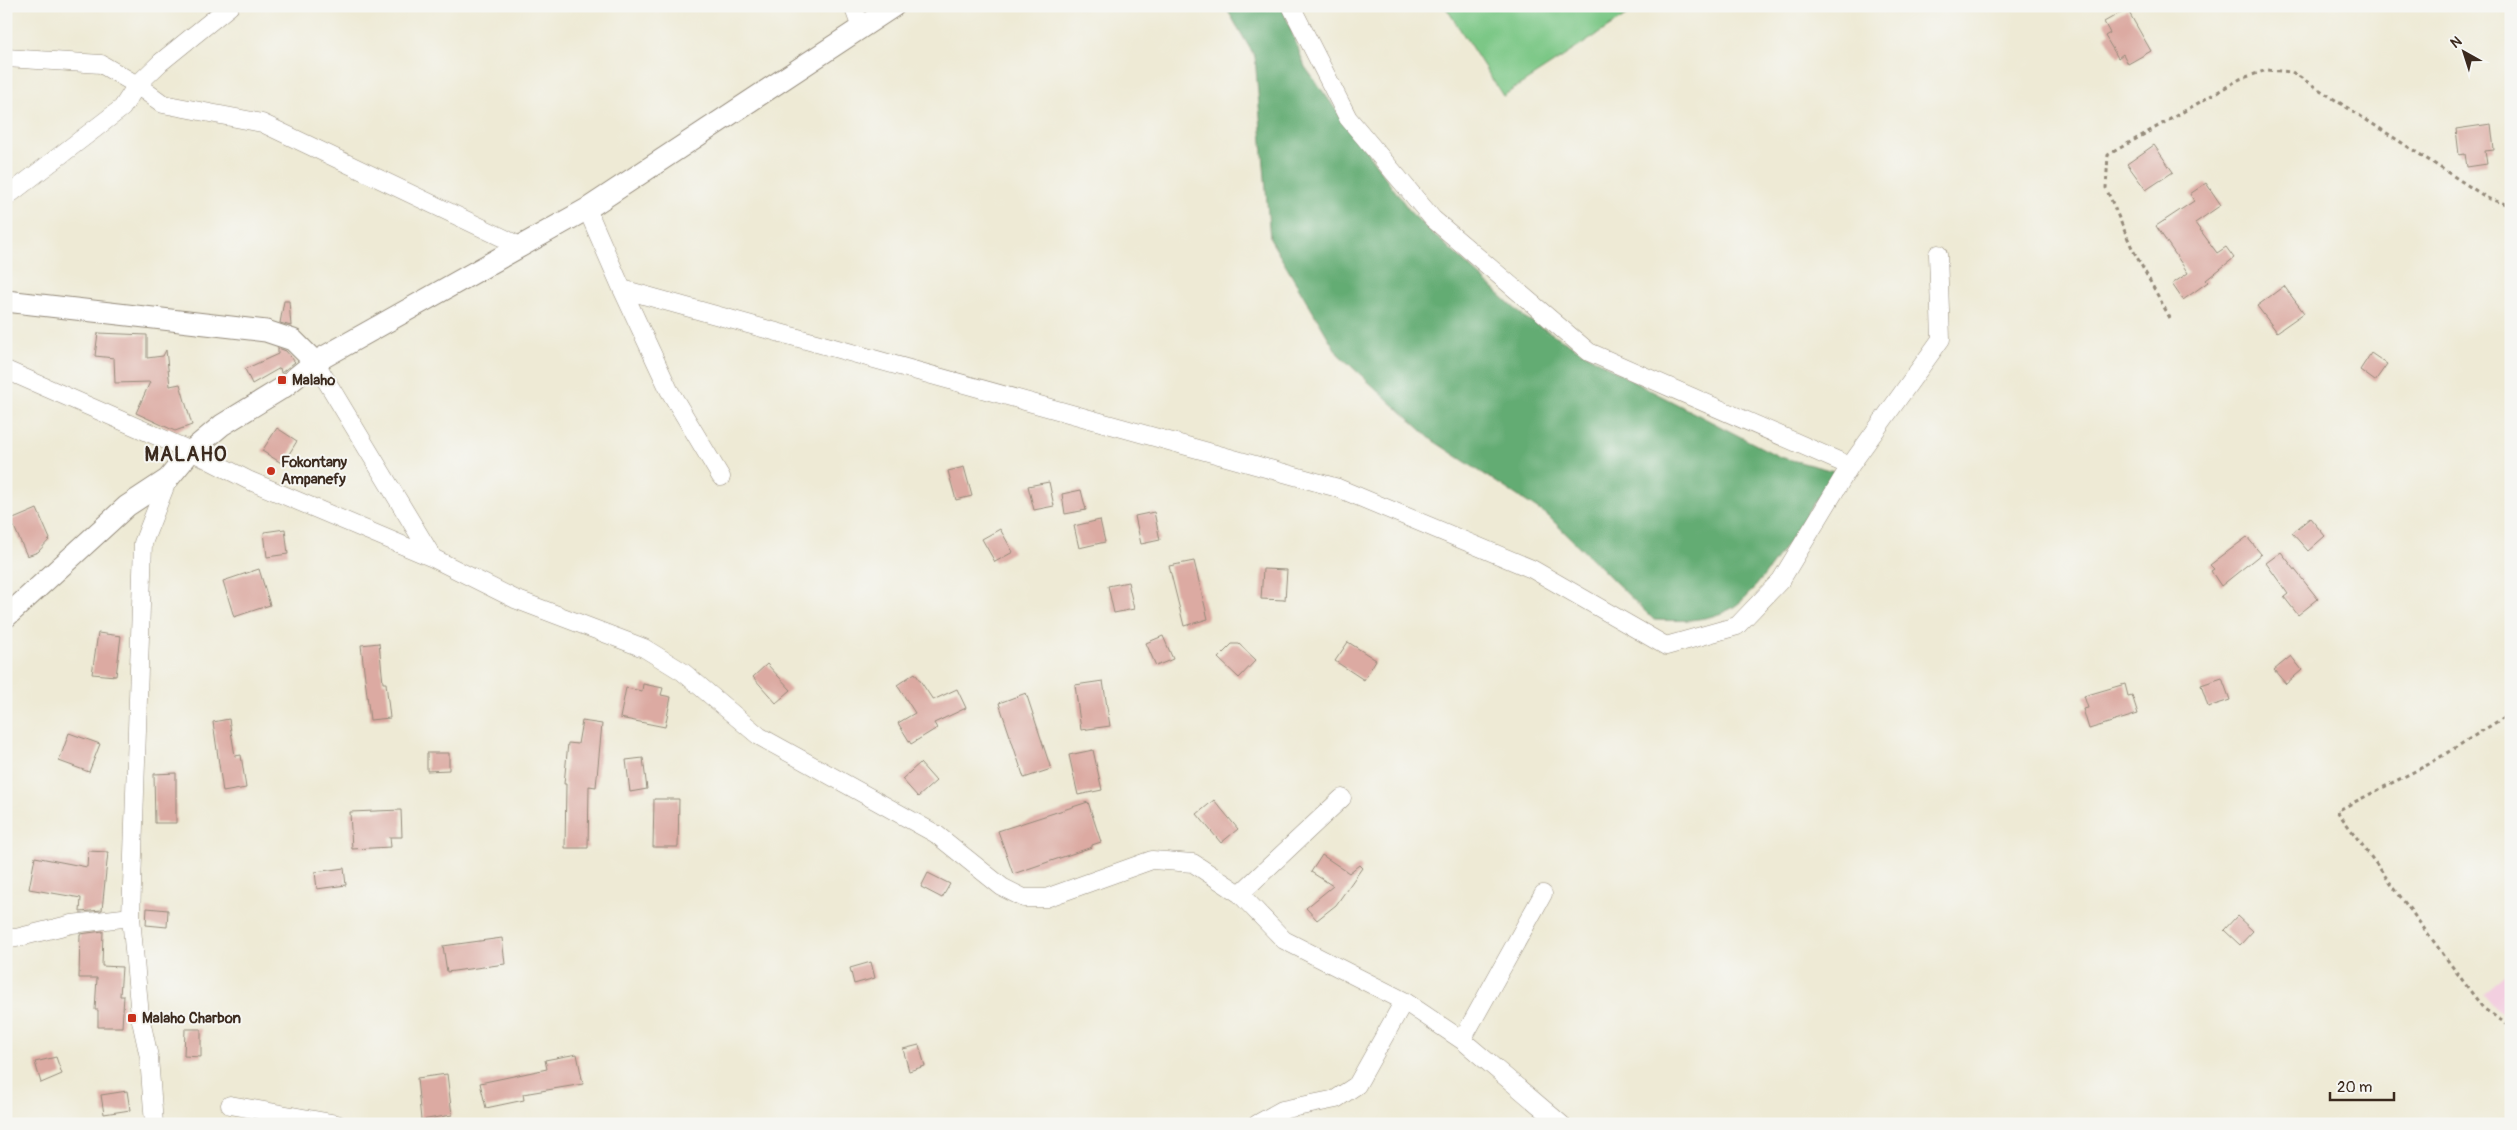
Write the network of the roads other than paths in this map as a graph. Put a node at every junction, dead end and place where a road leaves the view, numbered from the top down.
1 (230, 6) edge
2 (853, 6) edge
3 (894, 6) edge
4 (1291, 6) edge
5 (861, 28) junction
6 (6, 58) edge
7 (138, 85) junction
8 (6, 197) edge
9 (588, 210) junction
10 (520, 246) junction
11 (1938, 254) dead end
12 (622, 289) junction
13 (6, 301) edge
14 (315, 362) junction
15 (6, 370) edge
16 (191, 452) junction
17 (1850, 466) junction
18 (721, 477) dead end
19 (168, 479) junction
20 (433, 558) junction
21 (6, 617) edge
22 (1342, 798) dead end
23 (1240, 894) junction
24 (1543, 894) dead end
25 (132, 917) junction
26 (6, 937) edge
27 (1404, 1001) junction
28 (1462, 1040) junction
29 (230, 1105) dead end
30 (154, 1124) edge
31 (337, 1124) edge
32 (1257, 1124) edge
33 (1561, 1124) edge

1 - 7 street
2 - 5 street
3 - 5 street
4 - 17 street
5 - 9 street
6 - 7 street
7 - 8 street
7 - 10 street
9 - 10 street
9 - 12 street
10 - 14 street
11 - 17 street
12 - 17 street
12 - 18 street
13 - 14 street
14 - 16 street
14 - 20 street
15 - 16 street
16 - 19 street
16 - 20 street
19 - 21 street
19 - 25 street
20 - 23 street
22 - 23 street
23 - 27 street
24 - 28 street
25 - 26 street
25 - 30 street
27 - 28 street
27 - 32 street
28 - 33 street
29 - 31 street

